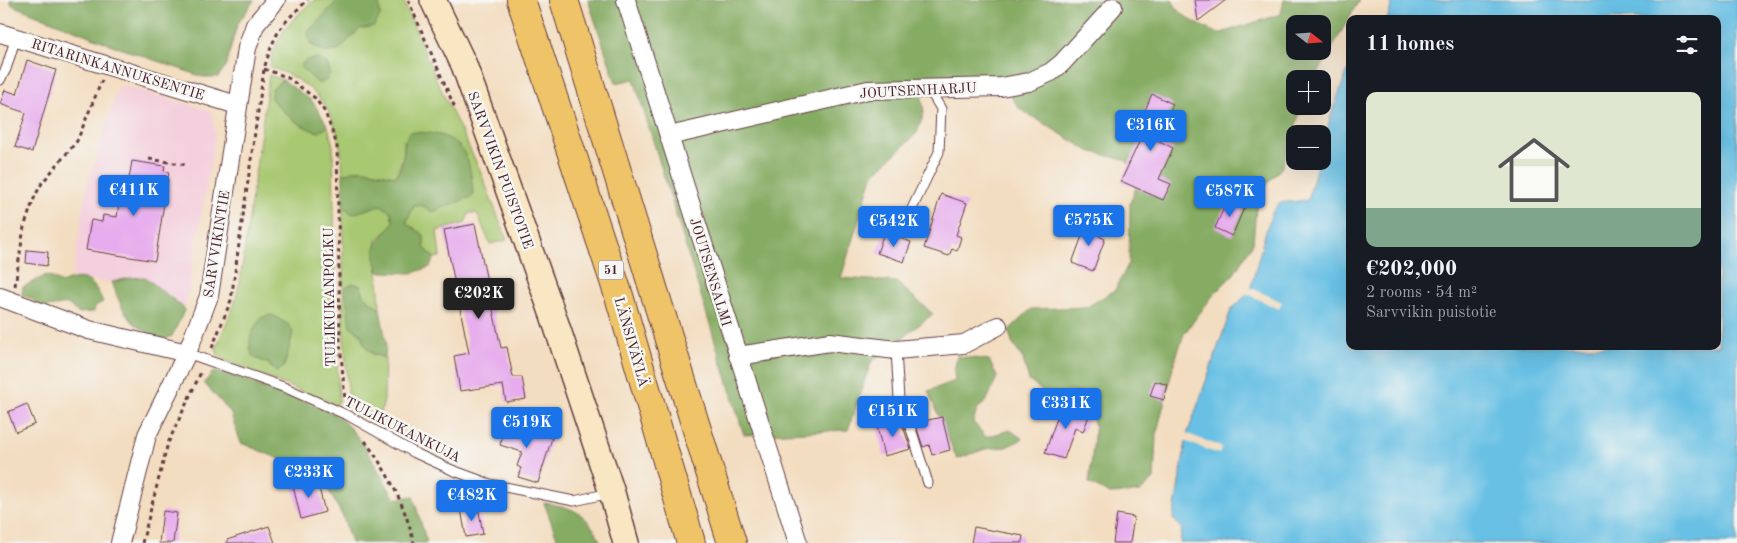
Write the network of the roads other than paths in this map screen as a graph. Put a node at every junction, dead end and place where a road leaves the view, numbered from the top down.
1 (276, 0) edge
2 (432, 0) edge
3 (520, 0) edge
4 (564, 0) edge
5 (626, 0) edge
6 (1116, 3) edge
7 (8, 35) edge
8 (0, 80) edge
9 (929, 89) junction
10 (237, 105) junction
11 (668, 136) junction
12 (909, 215) dead end
13 (6, 299) edge
14 (998, 326) dead end
15 (896, 350) junction
16 (187, 353) junction
17 (738, 356) junction
18 (928, 483) dead end
19 (612, 493) junction
20 (120, 543) edge
21 (626, 543) edge
22 (691, 543) edge
23 (732, 543) edge
24 (798, 543) edge

1 - 10 street, SARVVIKINTIE
2 - 19 main road, SARVVIKIN PUISTOTIE
3 - 22 highway, LÄNSIVÄYLÄ / 51
4 - 23 highway
5 - 11 street, JOUTSENSALMI
6 - 9 street, JOUTSENHARJU
7 - 8 lane
7 - 10 street, RITARINKANNUKSENTIE
9 - 11 street, JOUTSENHARJU
9 - 12 lane
10 - 16 street, SARVVIKINTIE
11 - 17 street, JOUTSENSALMI
13 - 16 street
14 - 15 street
15 - 17 street
15 - 18 lane
16 - 19 lane, TULIKUKANKUJA
16 - 20 street, SARVVIKINTIE
17 - 24 street, JOUTSENSALMI
19 - 21 main road, SARVVIKIN PUISTOTIE

